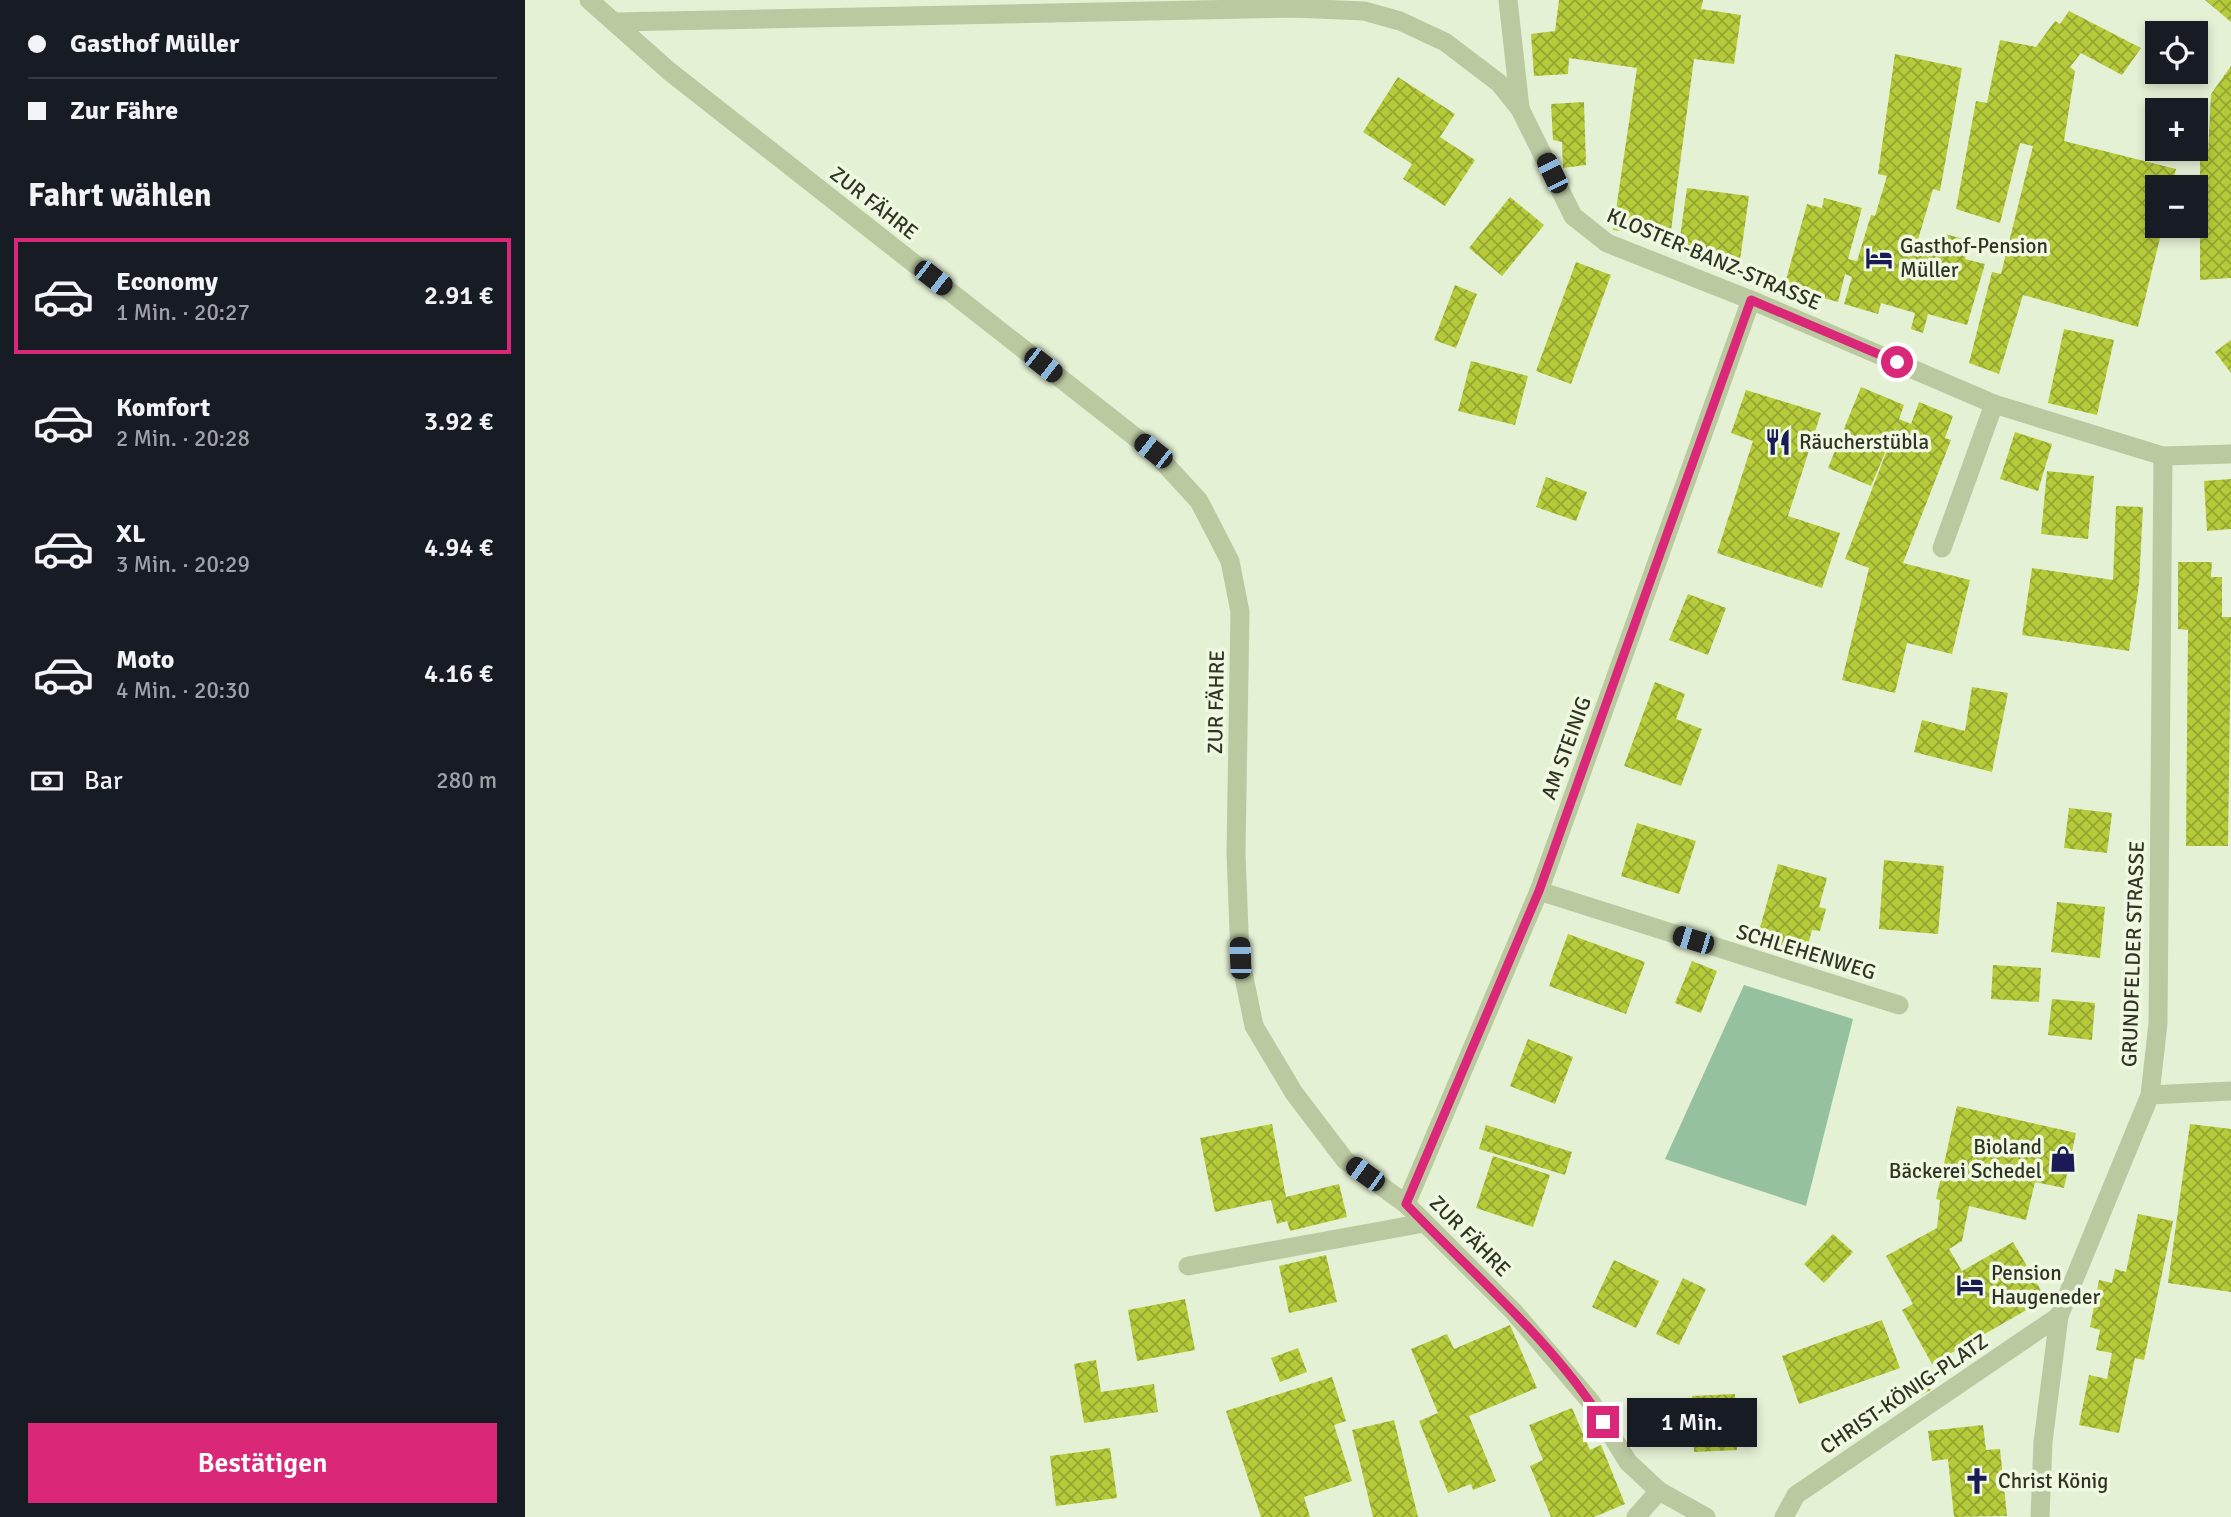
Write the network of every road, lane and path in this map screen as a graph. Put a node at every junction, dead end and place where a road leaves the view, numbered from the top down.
1 (589, 0) edge
2 (1508, 0) edge
3 (615, 22) junction
4 (1520, 109) junction
5 (1751, 300) junction
6 (1994, 404) junction
7 (2231, 454) edge
8 (2163, 456) junction
9 (1942, 548) dead end
10 (1539, 891) junction
11 (1899, 1005) dead end
12 (2231, 1091) edge
13 (2150, 1095) junction
14 (1406, 1204) junction
15 (1424, 1223) junction
16 (1188, 1266) dead end
17 (2059, 1315) junction
18 (1658, 1491) junction
19 (1636, 1517) edge
20 (1706, 1517) edge
21 (1784, 1517) edge
22 (2041, 1517) edge

1 - 3 street, ZUR FÄHRE
2 - 4 street
3 - 4 street, KLOSTER-BANZ-STRASSE
3 - 14 street, ZUR FÄHRE
4 - 5 street, KLOSTER-BANZ-STRASSE
5 - 6 street, KLOSTER-BANZ-STRASSE
5 - 10 street, AM STEINIG
6 - 8 street, KLOSTER-BANZ-STRASSE
6 - 9 street
7 - 8 street, KLOSTER-BANZ-STRASSE
8 - 13 street, GRUNDFELDER STRASSE
10 - 11 street, SCHLEHENWEG
10 - 14 street, AM STEINIG
12 - 13 street
13 - 17 street, GRUNDFELDER STRASSE
14 - 15 street, ZUR FÄHRE
15 - 16 street
15 - 18 street, ZUR FÄHRE
17 - 21 street, CHRIST-KÖNIG-PLATZ
17 - 22 street, GRUNDFELDER STRASSE
18 - 19 street
18 - 20 street, ZUR FÄHRE

